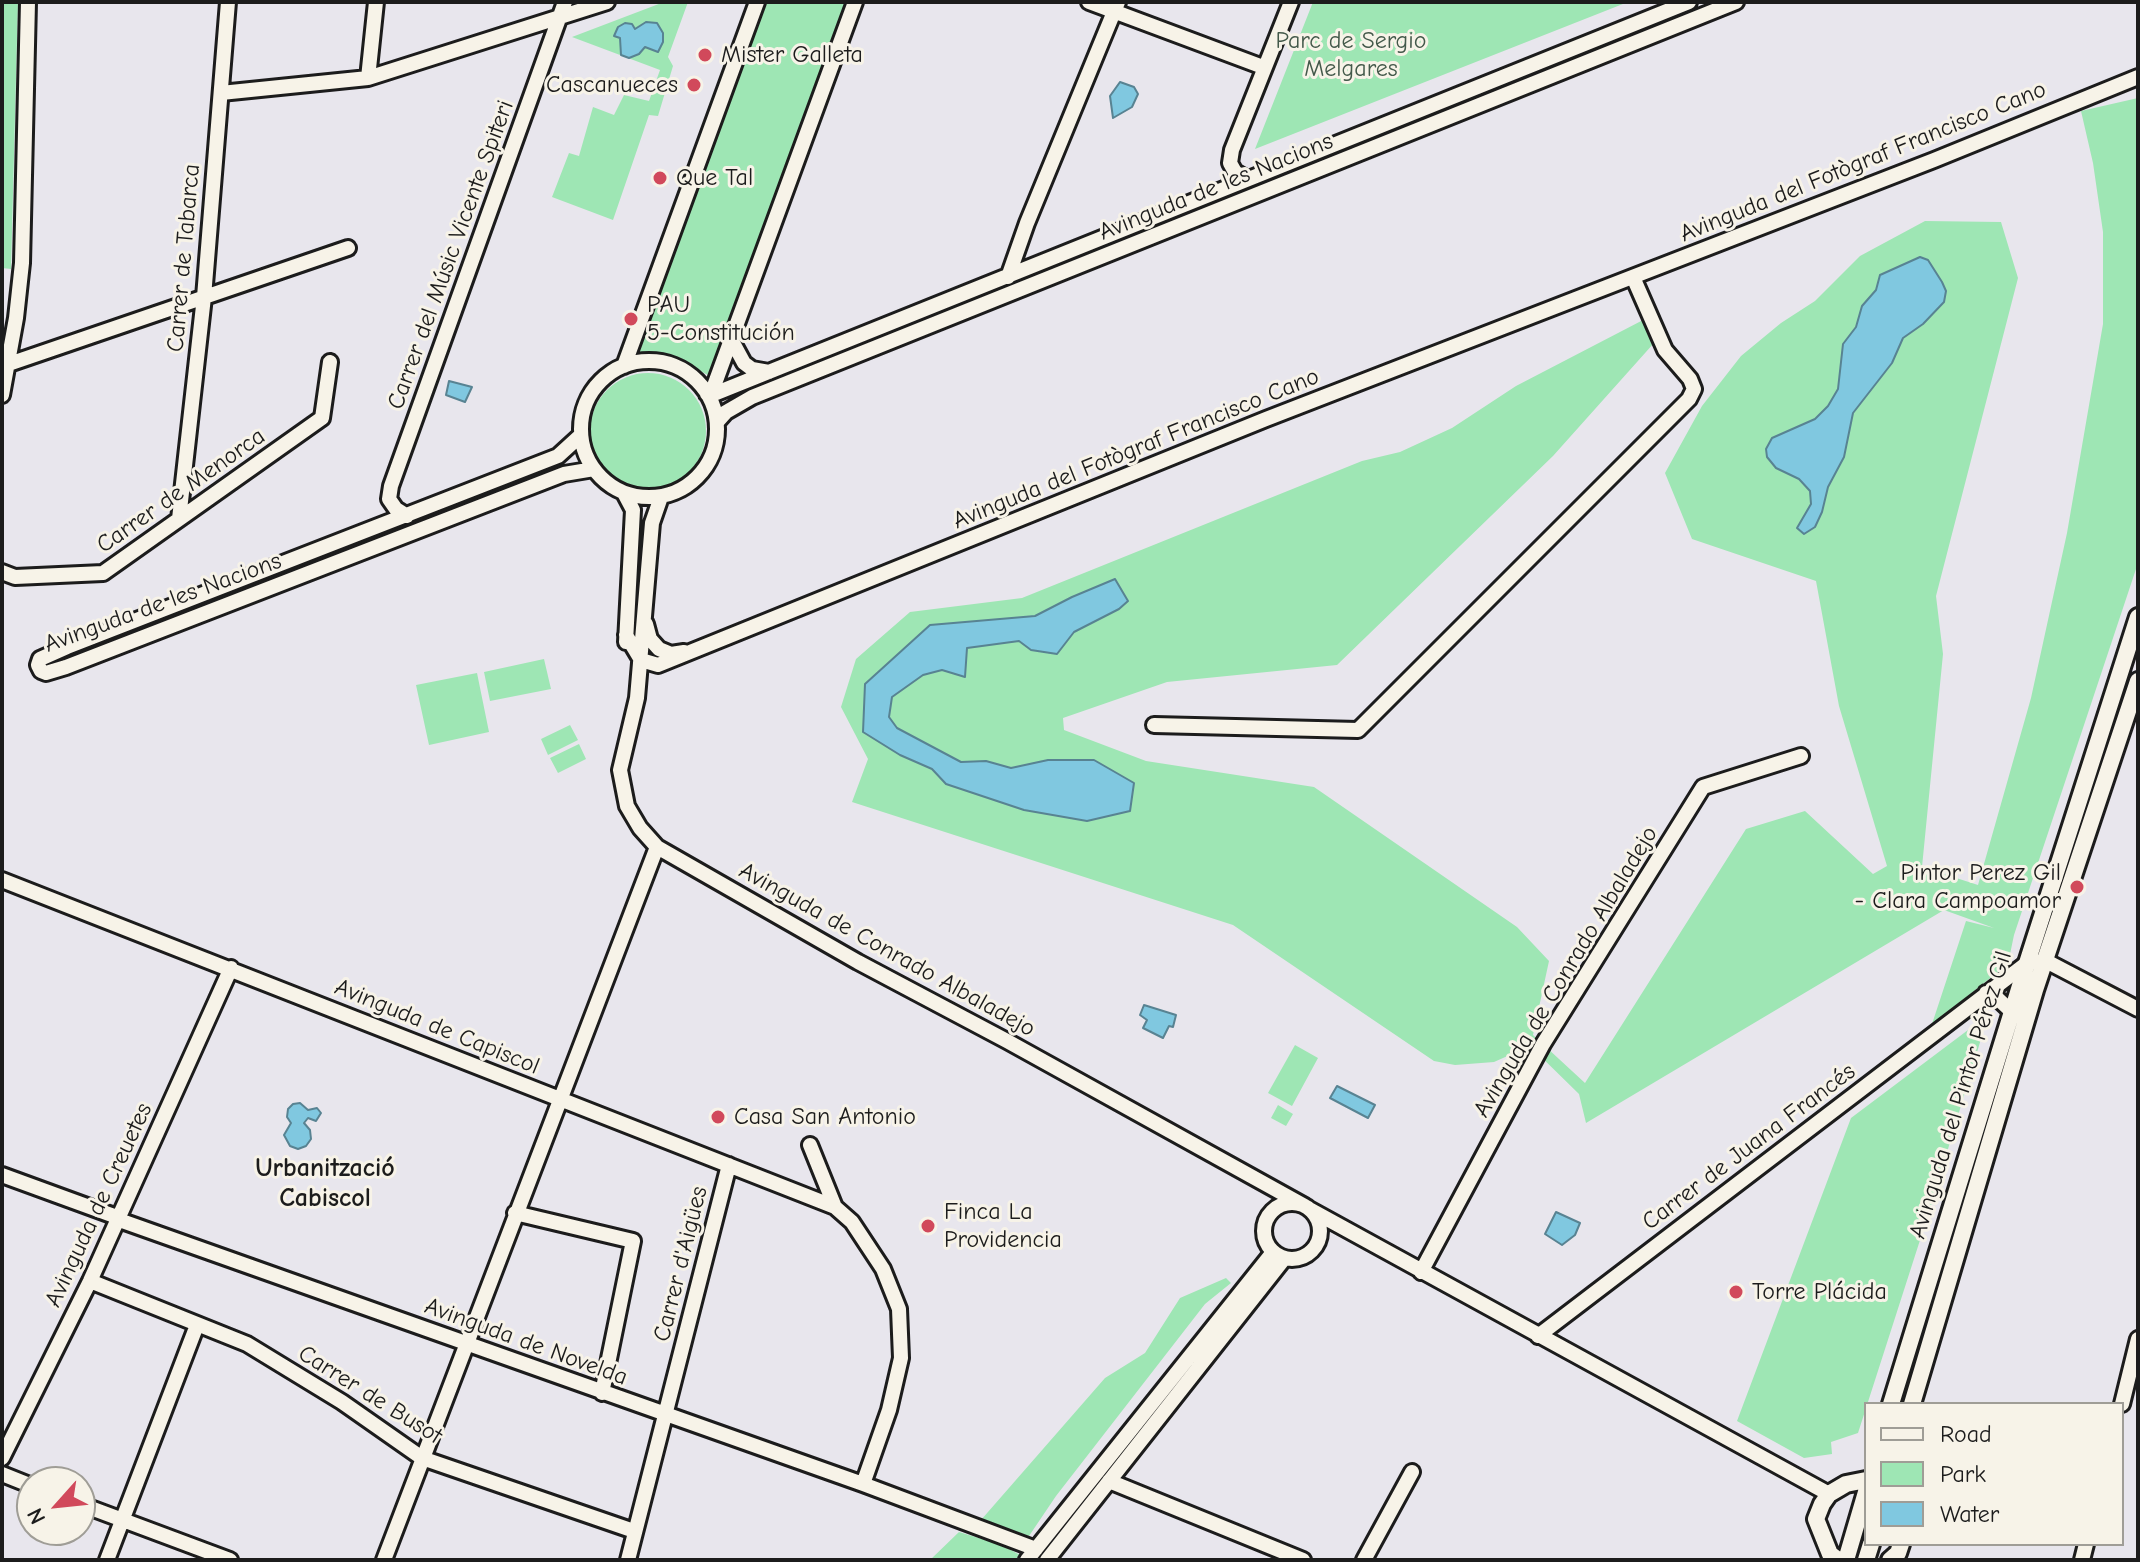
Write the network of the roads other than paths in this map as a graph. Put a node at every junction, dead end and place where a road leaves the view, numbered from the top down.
1 (28, 2) edge
2 (228, 2) edge
3 (376, 2) edge
4 (565, 2) edge
5 (607, 2) edge
6 (757, 2) edge
7 (855, 2) edge
8 (1089, 2) edge
9 (1291, 2) edge
10 (1689, 2) edge
11 (1736, 2) edge
12 (1116, 7) edge
13 (559, 18) junction
14 (1263, 67) junction
15 (2138, 77) edge
16 (368, 78) junction
17 (2138, 87) edge
18 (2111, 89) junction
19 (221, 93) junction
20 (1247, 179) junction
21 (348, 248) dead end
22 (1008, 277) junction
23 (1633, 277) junction
24 (204, 297) junction
25 (731, 339) junction
26 (330, 362) dead end
27 (5, 365) edge
28 (624, 366) junction
29 (770, 372) junction
30 (2, 395) edge
31 (708, 395) junction
32 (717, 422) junction
33 (581, 435) junction
34 (594, 469) junction
35 (624, 493) junction
36 (661, 497) junction
37 (407, 516) junction
38 (179, 519) junction
39 (2, 572) edge
40 (2138, 617) edge
41 (645, 618) junction
42 (626, 640) junction
43 (688, 651) junction
44 (641, 660) junction
45 (658, 665) junction
46 (2138, 681) edge
47 (637, 698) junction
48 (1154, 725) dead end
49 (1801, 756) dead end
50 (657, 847) junction
51 (2, 880) edge
52 (2046, 961) junction
53 (2027, 963) junction
54 (231, 968) junction
55 (1986, 993) junction
56 (2138, 1009) edge
57 (2012, 1012) junction
58 (559, 1100) junction
59 (810, 1145) dead end
60 (729, 1165) junction
61 (2, 1175) edge
62 (1271, 1187) junction
63 (835, 1207) junction
64 (1307, 1207) junction
65 (515, 1213) junction
66 (1270, 1213) junction
67 (117, 1217) junction
68 (1340, 1226) junction
69 (1320, 1236) junction
70 (1278, 1255) junction
71 (1421, 1272) junction
72 (90, 1281) junction
73 (197, 1325) junction
74 (1538, 1336) junction
75 (2138, 1339) edge
76 (467, 1344) junction
77 (602, 1393) junction
78 (1892, 1402) edge
79 (1913, 1402) edge
80 (2122, 1402) edge
81 (665, 1415) junction
82 (2, 1458) edge
83 (422, 1458) junction
84 (1412, 1472) dead end
85 (1864, 1480) edge
86 (1109, 1481) junction
87 (863, 1484) junction
88 (1829, 1494) junction
89 (1864, 1499) edge
90 (96, 1510) edge
91 (122, 1519) junction
92 (634, 1531) junction
93 (1032, 1554) edge
94 (107, 1560) edge
95 (230, 1560) edge
96 (384, 1560) edge
97 (628, 1560) edge
98 (1047, 1560) edge
99 (1303, 1560) edge
100 (1364, 1560) edge
101 (1838, 1560) edge
102 (1846, 1560) edge

1 - 27 street
2 - 19 street, Carrer de Tabarca
3 - 16 street
4 - 13 street, Carrer del Músic Vicente Spiteri
5 - 13 street
6 - 28 street
7 - 25 street
8 - 12 street
9 - 14 street
10 - 20 street, Avinguda de les Nacions
11 - 32 street, Avinguda de les Nacions
12 - 14 street
12 - 22 street
13 - 16 street
13 - 37 street, Carrer del Músic Vicente Spiteri
14 - 20 street
15 - 18 street, Avinguda del Fotògraf Francisco Cano
16 - 19 street
17 - 18 street, Avinguda del Fotògraf Francisco Cano
18 - 23 street, Avinguda del Fotògraf Francisco Cano
19 - 24 street, Carrer de Tabarca
20 - 22 street, Avinguda de les Nacions
21 - 24 street
22 - 29 street, Avinguda de les Nacions
23 - 43 street, Avinguda del Fotògraf Francisco Cano
23 - 48 street
24 - 27 street
24 - 38 street, Carrer de Tabarca
25 - 29 street
25 - 31 street
26 - 38 street, Carrer de Menorca
27 - 30 street
28 - 31 street
28 - 33 street
29 - 31 street, Avinguda de les Nacions
31 - 32 street
32 - 36 street
33 - 34 street
33 - 37 street, Avinguda de les Nacions
34 - 35 street
34 - 37 street, Avinguda de les Nacions
35 - 36 street
35 - 42 street
36 - 41 street
38 - 39 street, Carrer de Menorca
40 - 53 main road, Avinguda del Pintor Pérez Gil
41 - 43 street
41 - 44 street
42 - 44 street
42 - 47 street
43 - 45 street, Avinguda del Fotògraf Francisco Cano
44 - 45 street
44 - 47 street
45 - 47 street
46 - 52 main road, Avinguda del Pintor Pérez Gil
47 - 50 street
49 - 71 street, Avinguda de Conrado Albaladejo
50 - 58 street
50 - 62 street, Avinguda de Conrado Albaladejo
51 - 54 street, Avinguda de Capiscol
52 - 53 street
52 - 56 street
52 - 79 main road, Avinguda del Pintor Pérez Gil
53 - 55 street, Carrer de Juana Francés
53 - 57 main road, Avinguda del Pintor Pérez Gil
54 - 58 street, Avinguda de Capiscol
54 - 67 street, Avinguda de Creuetes
55 - 57 street
55 - 74 street, Carrer de Juana Francés
57 - 78 main road, Avinguda del Pintor Pérez Gil
58 - 60 street, Avinguda de Capiscol
58 - 65 street
59 - 63 street
60 - 63 street, Avinguda de Capiscol
60 - 81 street, Carrer d'Aigües
61 - 67 street, Avinguda de Novelda
62 - 64 street, Avinguda de Conrado Albaladejo
62 - 66 street
63 - 87 street, Avinguda de Capiscol
64 - 66 street
64 - 68 street, Avinguda de Conrado Albaladejo
64 - 69 street
65 - 76 street
65 - 77 street
66 - 70 street
67 - 72 street, Avinguda de Creuetes
67 - 76 street, Avinguda de Novelda
68 - 69 street
68 - 71 street, Avinguda de Conrado Albaladejo
69 - 70 street
70 - 86 street
70 - 93 street
71 - 74 street, Avinguda de Conrado Albaladejo
72 - 73 street, Carrer de Busot
72 - 82 street, Avinguda de Creuetes
73 - 83 street, Carrer de Busot
73 - 91 street
74 - 88 street, Avinguda de Conrado Albaladejo
75 - 80 street
76 - 77 street, Avinguda de Novelda
76 - 83 street
77 - 81 street, Avinguda de Novelda
81 - 87 street, Avinguda de Novelda
81 - 92 street, Carrer d'Aigües
83 - 92 street, Carrer de Busot
83 - 96 street
84 - 100 street
85 - 88 main road
86 - 98 street
86 - 99 street
87 - 93 street, Avinguda de Novelda
88 - 101 main road
89 - 102 main road
90 - 91 street
91 - 94 street
91 - 95 street
92 - 97 street, Carrer d'Aigües

